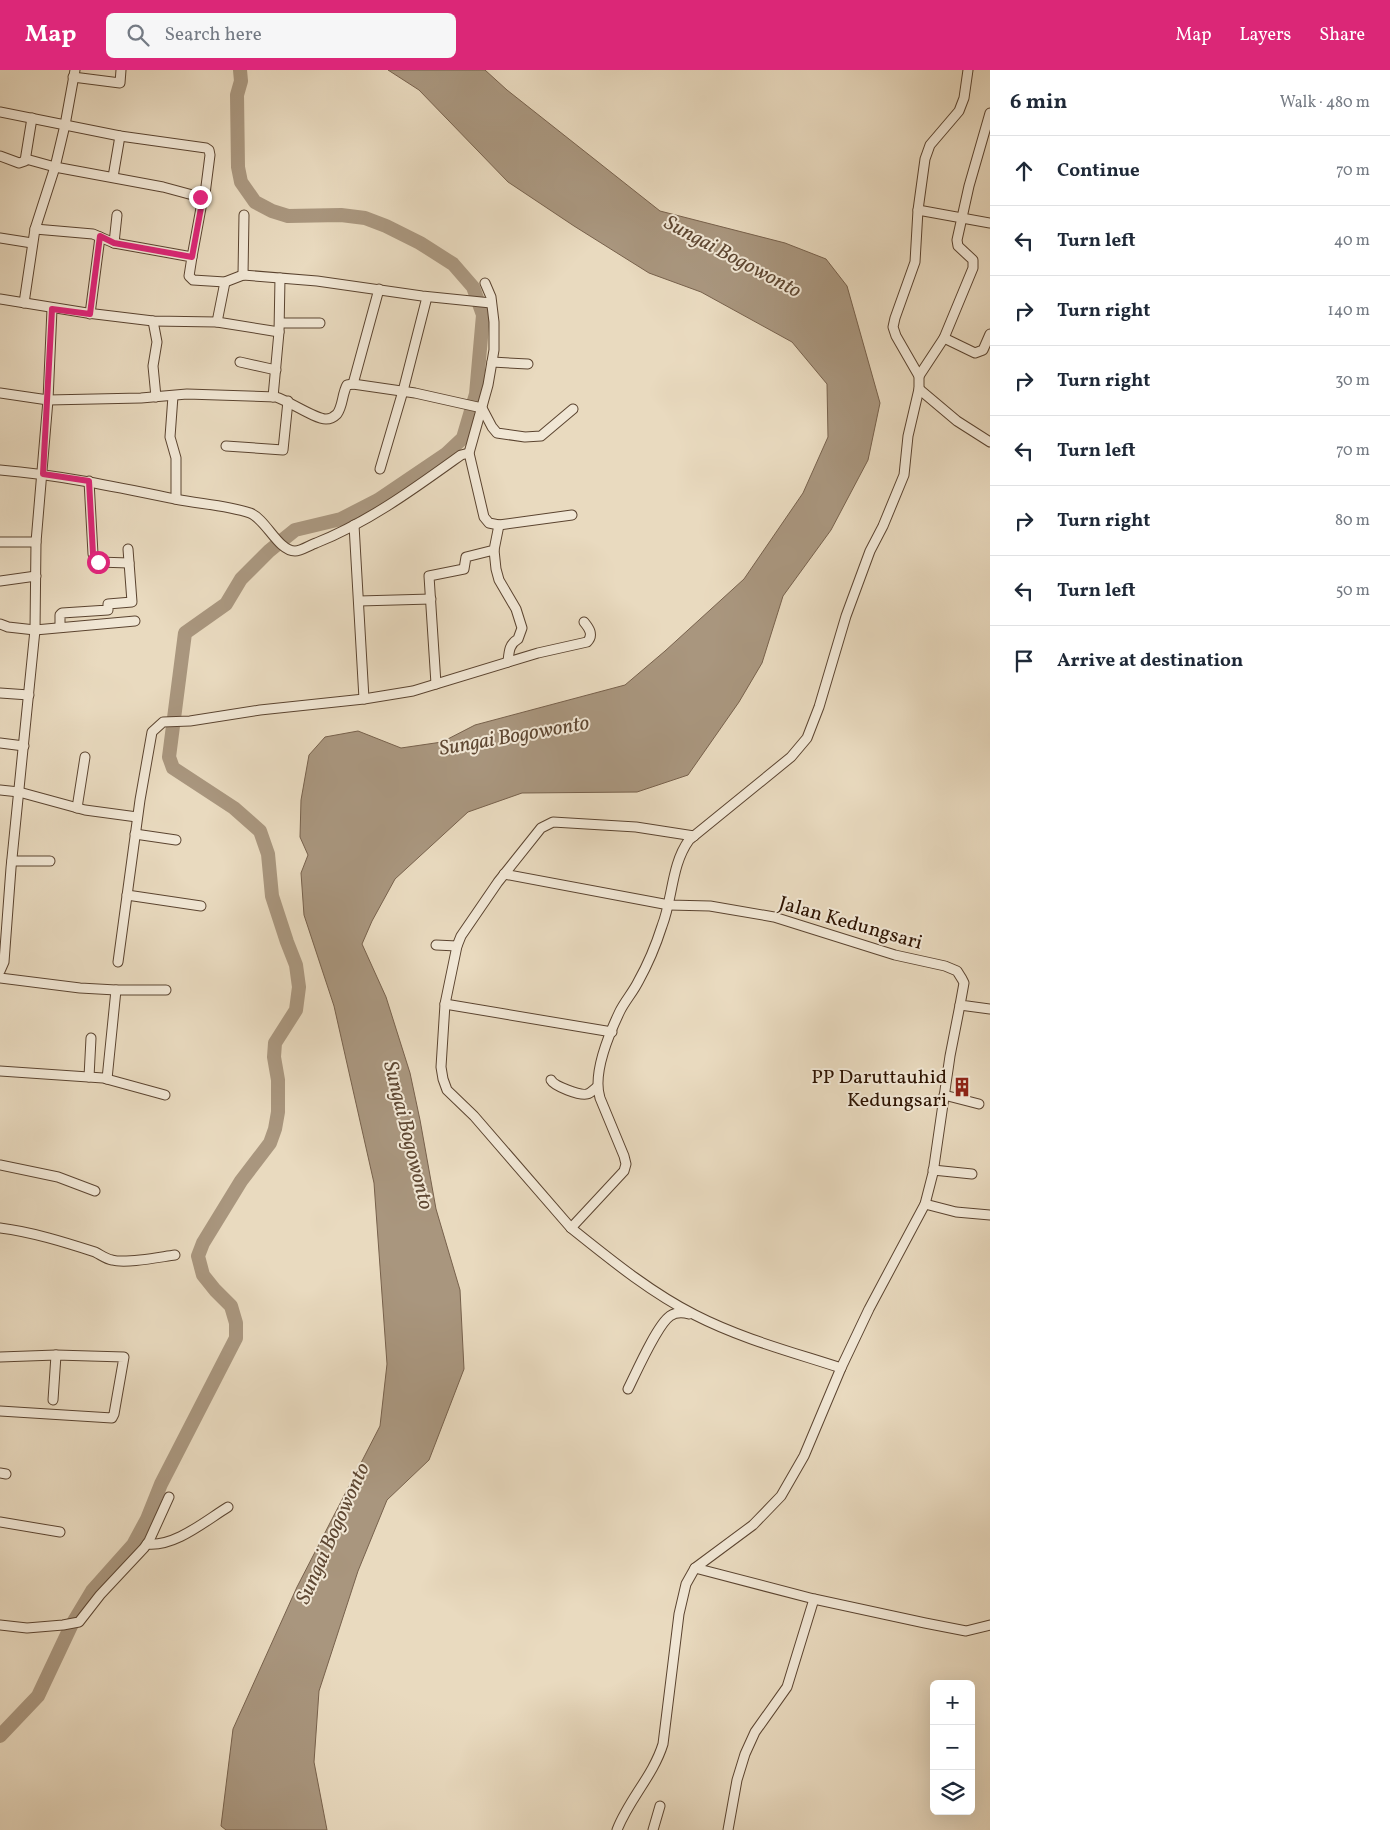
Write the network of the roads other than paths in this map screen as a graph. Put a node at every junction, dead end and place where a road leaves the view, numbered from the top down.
1 (121, 70) edge
2 (968, 70) edge
3 (74, 74) edge
4 (0, 112) edge
5 (990, 113) edge
6 (32, 118) junction
7 (65, 125) junction
8 (120, 136) junction
9 (0, 156) edge
10 (26, 158) junction
11 (56, 167) junction
12 (112, 177) junction
13 (203, 197) junction
14 (918, 210) junction
15 (117, 215) dead end
16 (244, 215) dead end
17 (962, 218) junction
18 (990, 224) edge
19 (35, 229) junction
20 (100, 236) junction
21 (0, 238) edge
22 (32, 243) junction
23 (114, 243) junction
24 (192, 257) junction
25 (243, 275) junction
26 (280, 278) junction
27 (225, 282) junction
28 (485, 283) dead end
29 (379, 289) junction
30 (428, 297) junction
31 (0, 299) edge
32 (24, 303) junction
33 (491, 303) junction
34 (52, 309) junction
35 (90, 314) junction
36 (153, 321) junction
37 (217, 322) junction
38 (320, 323) dead end
39 (280, 328) junction
40 (990, 334) edge
41 (944, 338) junction
42 (240, 362) dead end
43 (492, 362) junction
44 (528, 364) dead end
45 (276, 370) junction
46 (920, 376) junction
47 (353, 384) junction
48 (919, 389) junction
49 (403, 391) junction
50 (0, 393) edge
51 (173, 396) junction
52 (156, 397) junction
53 (273, 397) junction
54 (48, 400) junction
55 (288, 401) junction
56 (480, 408) junction
57 (573, 409) dead end
58 (990, 442) edge
59 (226, 446) dead end
60 (469, 453) junction
61 (380, 469) dead end
62 (0, 470) edge
63 (43, 474) junction
64 (89, 481) junction
65 (176, 499) junction
66 (572, 515) dead end
67 (354, 525) junction
68 (499, 525) junction
69 (0, 542) edge
70 (36, 542) junction
71 (128, 548) dead end
72 (494, 550) junction
73 (130, 563) junction
74 (36, 576) junction
75 (0, 581) edge
76 (430, 599) junction
77 (359, 601) junction
78 (135, 620) dead end
79 (584, 622) dead end
80 (0, 624) edge
81 (60, 627) junction
82 (35, 630) junction
83 (508, 662) junction
84 (436, 684) junction
85 (0, 694) edge
86 (28, 695) junction
87 (364, 699) junction
88 (0, 743) edge
89 (24, 746) junction
90 (85, 757) dead end
91 (0, 790) edge
92 (20, 792) junction
93 (77, 808) junction
94 (137, 817) junction
95 (135, 834) junction
96 (694, 836) junction
97 (176, 840) dead end
98 (12, 861) junction
99 (50, 861) dead end
100 (504, 874) junction
101 (127, 895) junction
102 (4, 904) edge
103 (669, 905) junction
104 (201, 906) dead end
105 (436, 945) dead end
106 (457, 946) junction
107 (118, 962) dead end
108 (0, 972) edge
109 (0, 978) edge
110 (116, 990) junction
111 (166, 990) dead end
112 (445, 1004) junction
113 (960, 1005) junction
114 (990, 1008) edge
115 (612, 1032) junction
116 (91, 1038) dead end
117 (0, 1071) edge
118 (89, 1077) junction
119 (107, 1079) junction
120 (551, 1080) dead end
121 (597, 1087) junction
122 (165, 1095) dead end
123 (944, 1095) junction
124 (979, 1104) dead end
125 (0, 1165) edge
126 (933, 1170) junction
127 (972, 1174) dead end
128 (95, 1191) dead end
129 (925, 1204) junction
130 (990, 1215) edge
131 (0, 1228) edge
132 (571, 1228) junction
133 (174, 1255) dead end
134 (694, 1315) junction
135 (56, 1355) junction
136 (0, 1357) edge
137 (841, 1368) junction
138 (628, 1389) dead end
139 (53, 1400) dead end
140 (0, 1410) edge
141 (169, 1497) dead end
142 (228, 1507) dead end
143 (0, 1522) edge
144 (60, 1532) dead end
145 (147, 1544) junction
146 (695, 1568) junction
147 (814, 1600) junction
148 (0, 1625) edge
149 (990, 1625) edge
150 (660, 1806) dead end
151 (617, 1830) edge
152 (653, 1830) edge
153 (728, 1830) edge

1 - 3 street
2 - 14 street
3 - 7 street
4 - 6 street
5 - 17 street
6 - 7 street
6 - 10 street
7 - 8 street
7 - 11 street
8 - 12 street
8 - 13 street
9 - 10 street
10 - 11 street
11 - 12 street
11 - 19 street
12 - 13 street
13 - 24 street
14 - 17 street
14 - 46 street
15 - 23 street
16 - 25 street
17 - 18 street
17 - 41 street
19 - 20 street
19 - 22 street
20 - 23 street
20 - 35 street
21 - 22 street
22 - 32 street
23 - 24 street
24 - 27 street
25 - 26 street
25 - 27 street
26 - 29 street
26 - 39 street
27 - 37 street
28 - 33 street
29 - 30 street
29 - 47 street
30 - 33 street
30 - 49 street
31 - 32 street
32 - 34 street
33 - 43 street
34 - 35 street
34 - 54 street
35 - 36 street
36 - 37 street
36 - 52 street
37 - 39 street
38 - 39 street
39 - 45 street
40 - 41 street
41 - 46 street
42 - 45 street
43 - 44 street
43 - 56 street
45 - 53 street
46 - 48 street
47 - 49 street
47 - 55 street
48 - 58 street
48 - 96 street
49 - 56 street
49 - 61 street
50 - 54 street
51 - 52 street
51 - 53 street
51 - 65 street
52 - 54 street
53 - 55 street
54 - 63 street
55 - 59 street
56 - 57 street
56 - 60 street
60 - 67 street
60 - 68 street
62 - 63 street
63 - 64 street
63 - 70 street
64 - 65 street
64 - 73 street
65 - 67 street
66 - 68 street
67 - 77 street
68 - 72 street
69 - 70 street
70 - 74 street
71 - 73 street
72 - 76 street
72 - 83 street
73 - 81 street
74 - 75 street
74 - 82 street
76 - 77 street
76 - 84 street
77 - 87 street
78 - 81 street
79 - 83 street
80 - 82 street
81 - 82 street
82 - 86 street
83 - 84 street
84 - 87 street
85 - 86 street
86 - 89 street
87 - 94 street
88 - 89 street
89 - 92 street
90 - 93 street
91 - 92 street
92 - 93 street
92 - 98 street
93 - 94 street
94 - 95 street
95 - 97 street
95 - 101 street
96 - 100 street
96 - 103 street
98 - 99 street
98 - 102 street
100 - 103 street, Jalan Kedungsari
100 - 106 street
101 - 104 street
101 - 107 street
102 - 108 street
103 - 113 street, Jalan Kedungsari
103 - 115 street
105 - 106 street
106 - 112 street
109 - 110 street
110 - 111 street
110 - 119 street
112 - 115 street
112 - 132 street
113 - 114 street
113 - 123 street, Jalan Kedungsari
115 - 121 street
116 - 118 street
117 - 118 street
118 - 119 street
119 - 122 street
120 - 121 street
121 - 132 street
123 - 124 street
123 - 126 street, Jalan Kedungsari
125 - 128 street
126 - 127 street
126 - 129 street, Jalan Kedungsari
129 - 130 street
129 - 137 street, Jalan Kedungsari
131 - 133 street
132 - 134 street
134 - 137 street
134 - 138 street
135 - 136 street
135 - 139 street
135 - 140 street
137 - 146 street, Jalan Kedungsari
141 - 145 street
142 - 145 street
143 - 144 street
145 - 148 street
146 - 147 street
146 - 151 street
147 - 149 street
147 - 153 street
150 - 152 street

